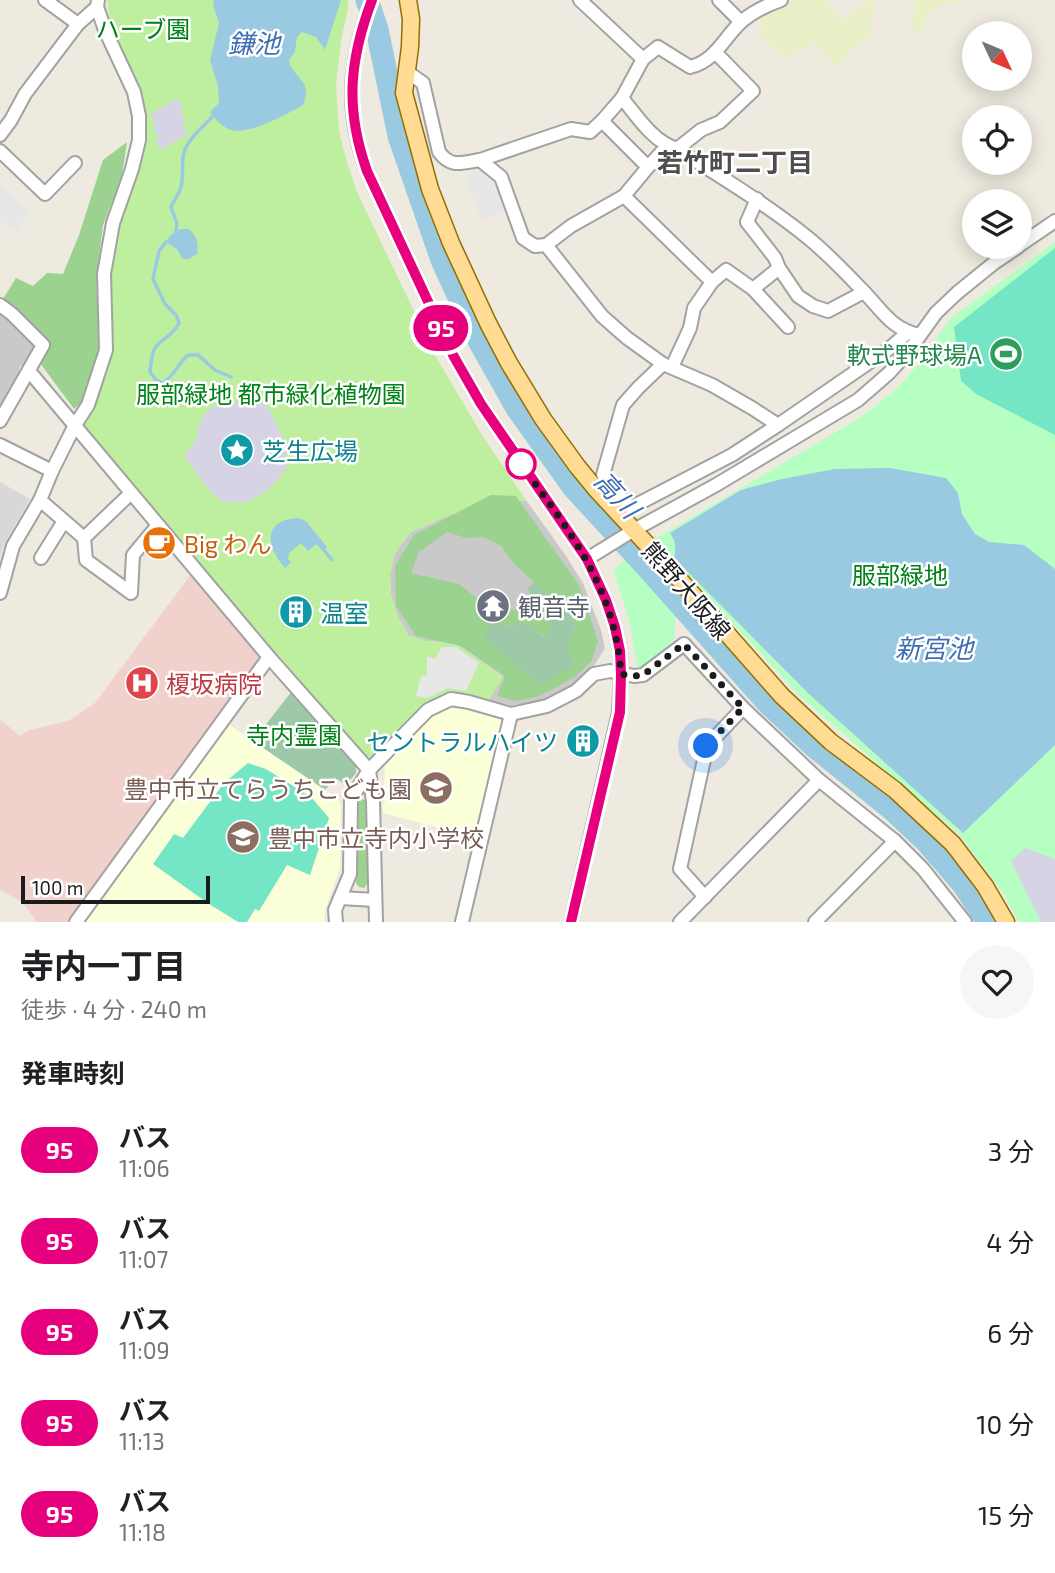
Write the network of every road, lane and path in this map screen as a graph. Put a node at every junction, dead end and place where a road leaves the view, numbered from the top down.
1 (45, 0) edge
2 (372, 0) edge
3 (408, 0) edge
4 (580, 0) edge
5 (719, 0) edge
6 (781, 0) edge
7 (98, 4) edge
8 (741, 22) junction
9 (78, 24) junction
10 (715, 52) junction
11 (643, 59) junction
12 (406, 71) junction
13 (622, 98) junction
14 (601, 121) junction
15 (0, 135) edge
16 (672, 148) junction
17 (0, 151) edge
18 (480, 160) junction
19 (75, 163) dead end
20 (648, 166) junction
21 (624, 196) junction
22 (757, 199) junction
23 (1055, 221) edge
24 (1032, 237) edge
25 (546, 245) junction
26 (1000, 259) edge
27 (779, 268) junction
28 (712, 282) junction
29 (753, 289) junction
30 (864, 292) junction
31 (0, 305) edge
32 (788, 327) dead end
33 (913, 334) junction
34 (667, 366) junction
35 (29, 371) junction
36 (0, 421) edge
37 (75, 425) junction
38 (778, 425) junction
39 (0, 446) edge
40 (708, 468) junction
41 (52, 471) junction
42 (716, 485) junction
43 (131, 493) junction
44 (40, 500) junction
45 (64, 521) junction
46 (158, 525) junction
47 (634, 530) junction
48 (84, 538) junction
49 (41, 558) dead end
50 (587, 559) junction
51 (0, 593) edge
52 (268, 657) junction
53 (621, 674) junction
54 (743, 708) junction
55 (511, 714) junction
56 (369, 770) junction
57 (820, 780) junction
58 (895, 841) junction
59 (705, 897) junction
60 (340, 898) junction
61 (375, 900) junction
62 (959, 919) edge
63 (76, 922) edge
64 (335, 922) edge
65 (376, 922) edge
66 (462, 922) edge
67 (571, 922) edge
68 (680, 922) edge
69 (816, 922) edge
70 (1006, 922) edge

1 - 9 street
2 - 50 street
3 - 12 main road, 熊野大阪線
4 - 11 street
5 - 8 street
6 - 8 street
7 - 9 street
7 - 37 street
8 - 10 street
9 - 15 street
10 - 11 street
10 - 16 street
11 - 13 street
12 - 18 street
12 - 47 main road, 熊野大阪線
13 - 14 street
13 - 16 street
14 - 18 street
14 - 20 street
16 - 20 street
16 - 22 street
17 - 19 street
18 - 25 street
20 - 21 street
21 - 25 street
21 - 28 street
22 - 27 street
22 - 30 street
23 - 24 street
25 - 34 street
26 - 33 street
27 - 29 street
27 - 30 street
28 - 29 street
28 - 34 street
29 - 32 street
30 - 33 street
31 - 35 street
33 - 38 street
33 - 42 street
34 - 38 street
34 - 40 street
35 - 36 street
35 - 37 street
37 - 41 street
37 - 43 street
38 - 40 street
39 - 41 street
40 - 42 street
41 - 44 street
42 - 47 street
43 - 46 street
43 - 48 street
44 - 45 street
44 - 51 street
45 - 48 street
45 - 49 street
46 - 48 street
46 - 52 street
47 - 50 street
47 - 70 main road, 熊野大阪線
50 - 53 street
52 - 56 street
52 - 63 street
53 - 54 street
53 - 55 street
53 - 67 street
54 - 57 street
54 - 59 street
55 - 56 street
55 - 66 street
56 - 60 street
56 - 61 street
57 - 58 street
57 - 59 street
58 - 62 street
58 - 69 street
59 - 68 street
60 - 61 street
60 - 64 street
61 - 65 street

